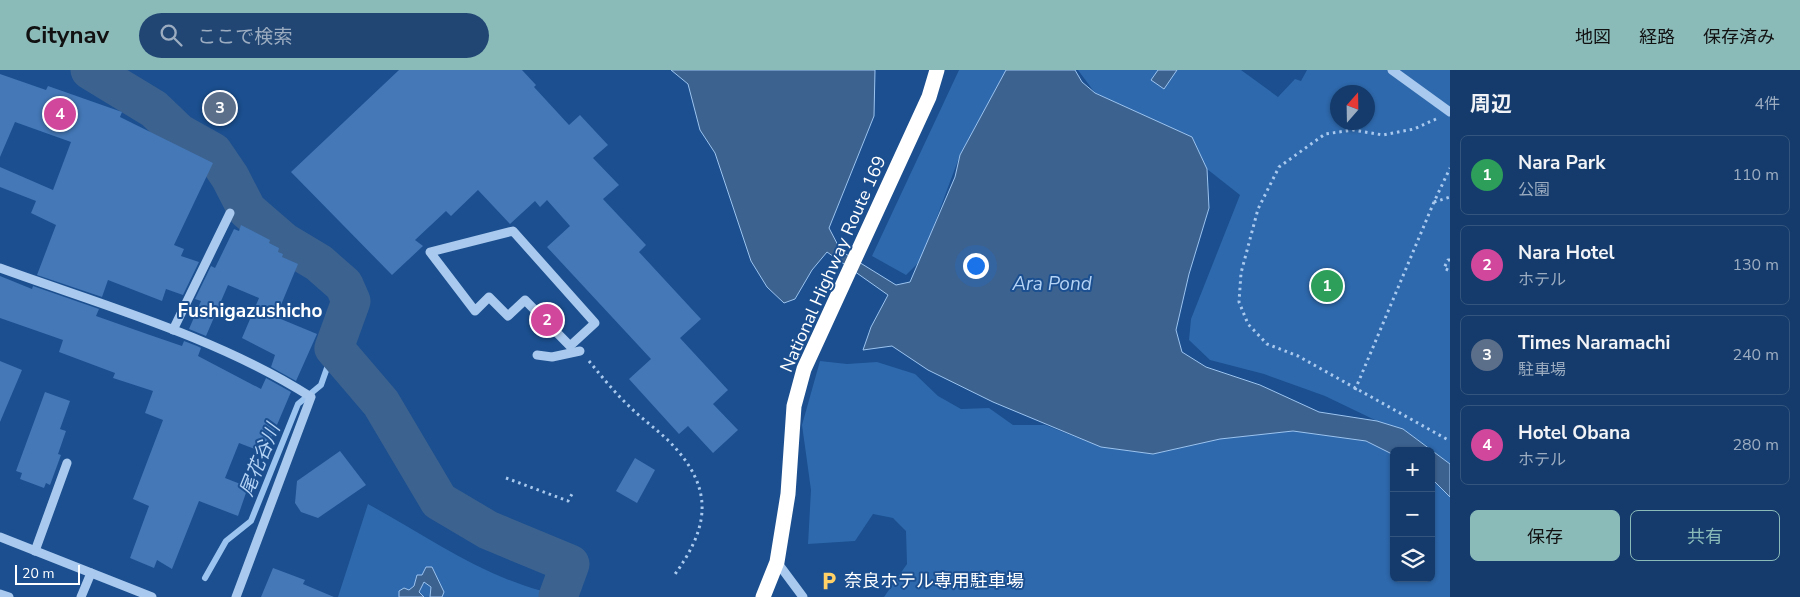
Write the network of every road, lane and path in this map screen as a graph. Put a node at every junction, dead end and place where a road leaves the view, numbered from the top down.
1 (937, 70) edge
2 (1392, 70) edge
3 (1450, 112) edge
4 (1439, 118) dead end
5 (1450, 168) edge
6 (1450, 197) edge
7 (1434, 202) junction
8 (230, 213) dead end
9 (1450, 260) edge
10 (0, 268) edge
11 (1450, 271) edge
12 (526, 300) joint
13 (173, 330) junction
14 (580, 351) joint
15 (537, 355) dead end
16 (1355, 390) junction
17 (1450, 441) edge
18 (67, 463) dead end
19 (506, 478) dead end
20 (572, 494) dead end
21 (0, 537) edge
22 (35, 551) junction
23 (777, 562) junction
24 (91, 573) junction
25 (672, 577) dead end
26 (0, 594) edge
27 (8, 597) edge
28 (82, 597) edge
29 (152, 597) edge
30 (236, 597) edge
31 (764, 597) edge
32 (803, 597) edge

1 - 23 highway, National Highway Route 169
2 - 3 street
4 - 16 path
5 - 7 path
6 - 7 path
7 - 16 path
8 - 13 street
9 - 11 path
10 - 13 street
12 - 12 street
13 - 30 street
14 - 15 street
14 - 25 path
16 - 17 path
18 - 22 street
19 - 20 path
21 - 22 street
22 - 24 street
23 - 31 highway, National Highway Route 169
23 - 32 street
24 - 28 street
24 - 29 street
26 - 27 street

